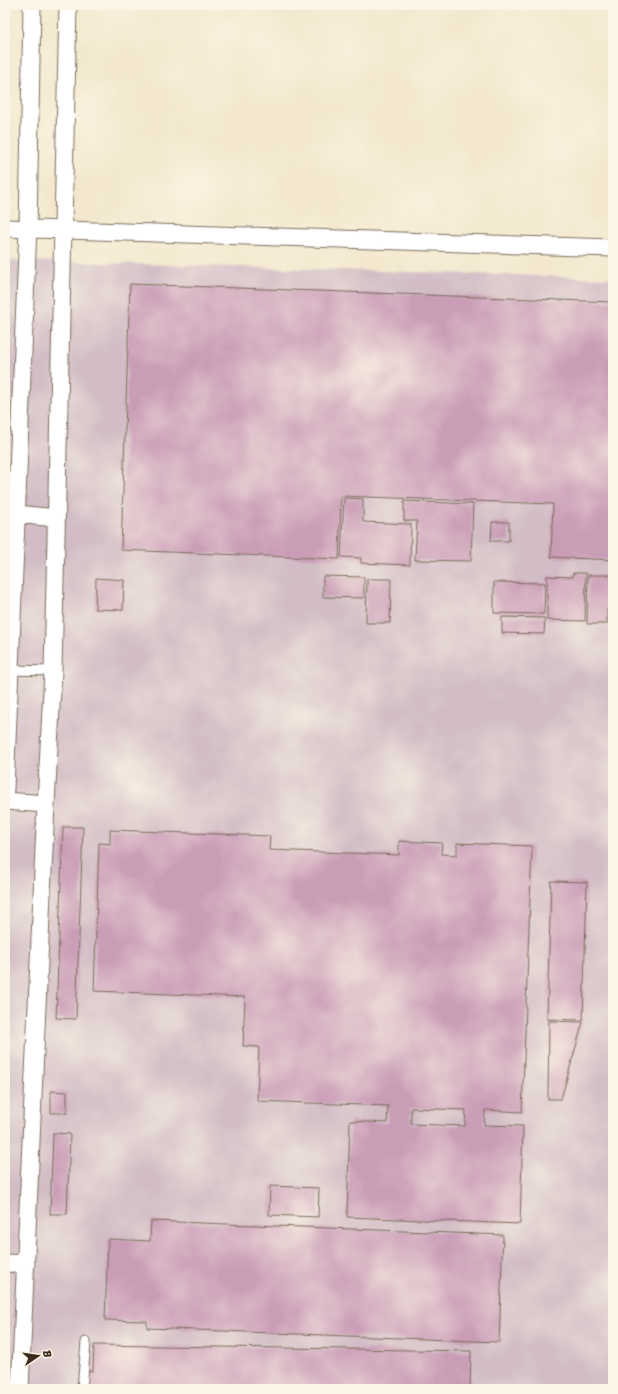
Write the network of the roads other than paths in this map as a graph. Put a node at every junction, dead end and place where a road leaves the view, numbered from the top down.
1 (32, 5) edge
2 (68, 5) edge
3 (5, 228) edge
4 (28, 228) junction
5 (62, 230) junction
6 (613, 248) edge
7 (16, 514) junction
8 (56, 518) junction
9 (7, 670) edge
10 (53, 671) junction
11 (5, 790) edge
12 (5, 801) edge
13 (46, 804) junction
14 (5, 1263) edge
15 (26, 1264) junction
16 (86, 1342) dead end
17 (20, 1389) edge
18 (82, 1389) edge

1 - 4 street
2 - 5 street
3 - 4 street
4 - 5 street
4 - 7 street
5 - 6 street
5 - 8 street
7 - 8 street
7 - 9 street
8 - 10 street
9 - 10 lane
9 - 11 street
10 - 13 street
12 - 13 street
13 - 15 street
14 - 15 street
15 - 17 street
16 - 18 lane

